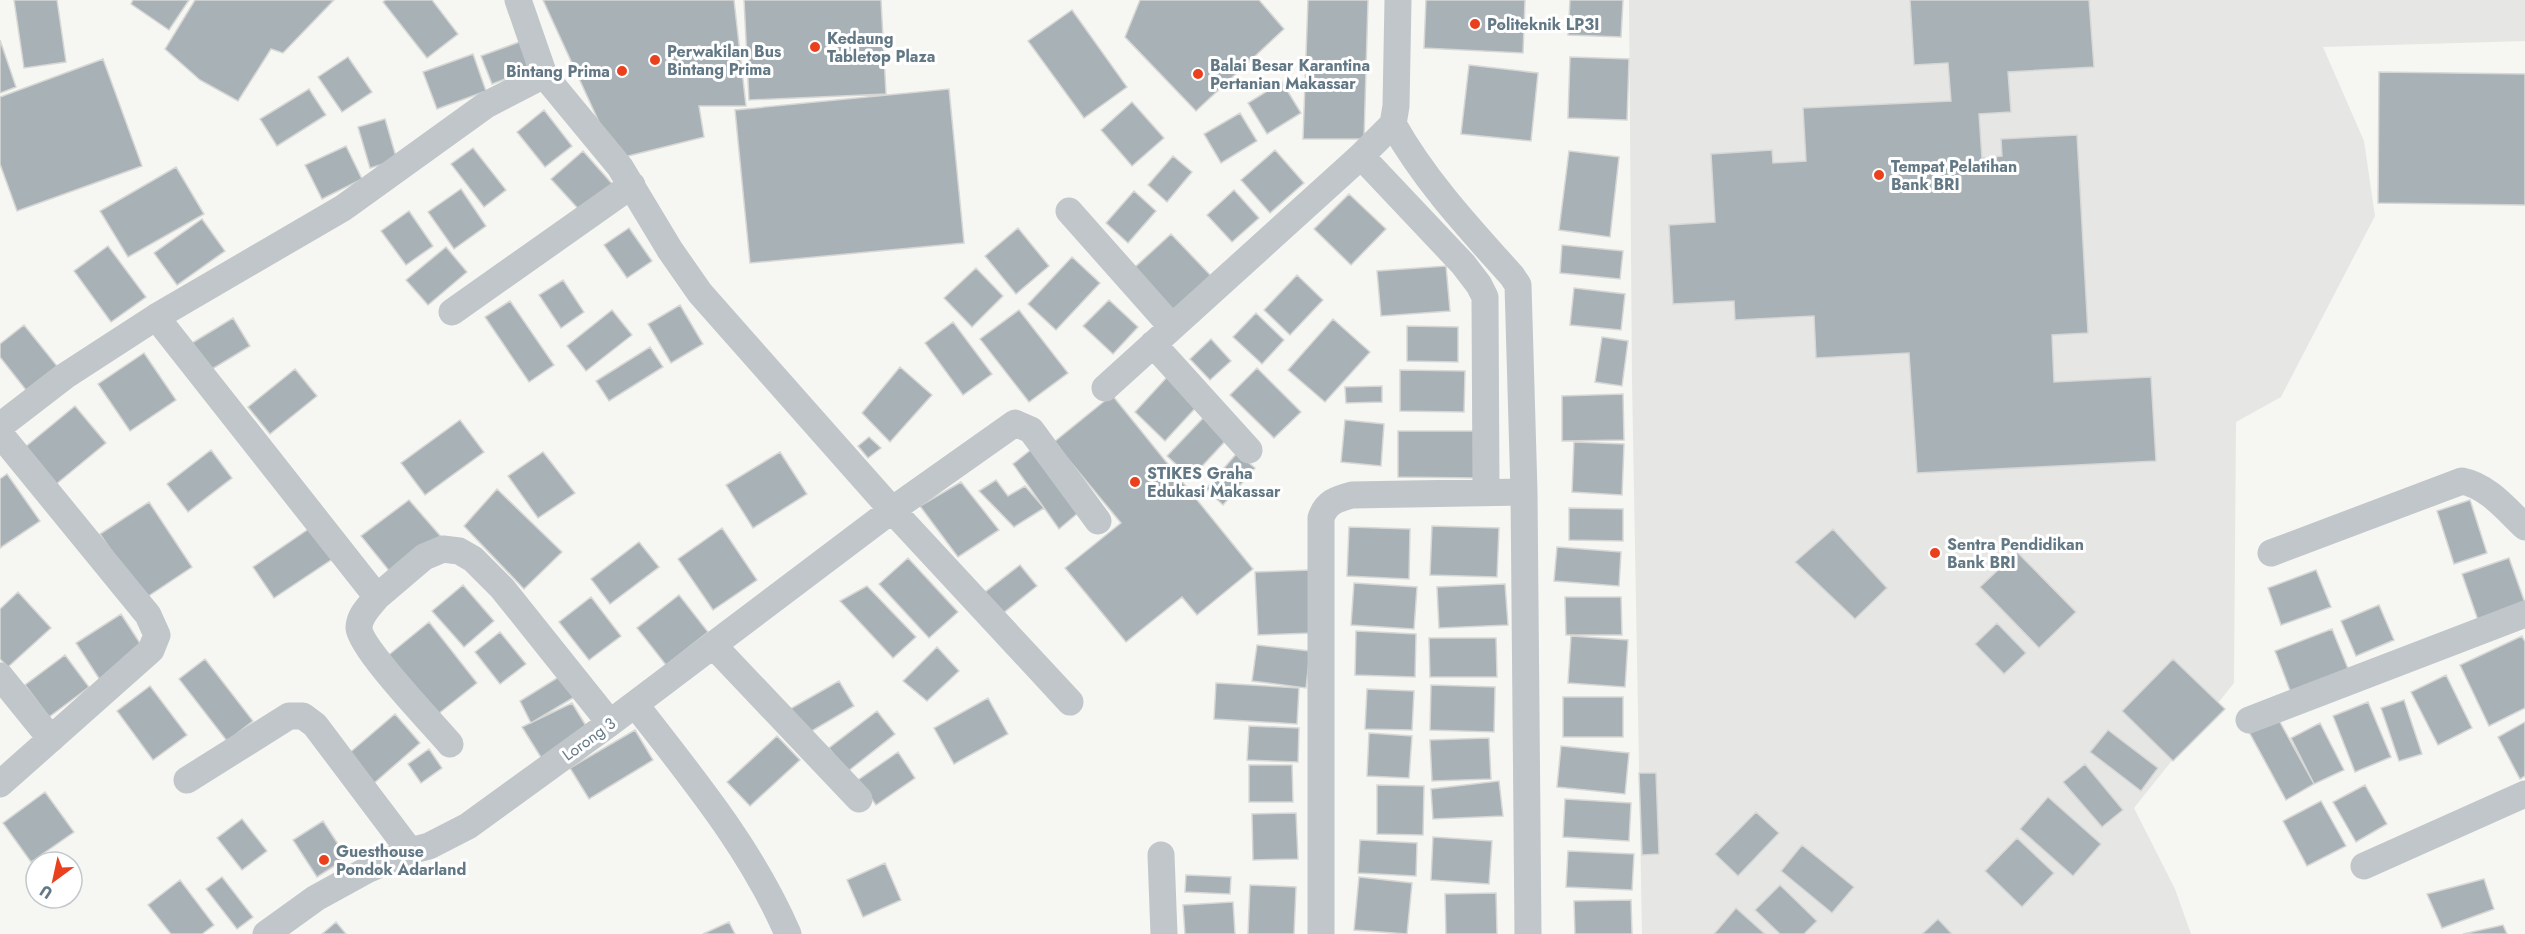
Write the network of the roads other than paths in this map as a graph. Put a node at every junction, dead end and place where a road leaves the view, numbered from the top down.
1 (518, 0) edge
2 (1398, 0) edge
3 (544, 75) junction
4 (1393, 124) junction
5 (1361, 156) junction
6 (632, 185) junction
7 (1069, 211) dead end
8 (452, 312) dead end
9 (156, 317) junction
10 (1163, 336) junction
11 (1105, 388) dead end
12 (0, 426) edge
13 (0, 434) edge
14 (1249, 450) dead end
15 (1486, 492) junction
16 (1524, 492) junction
17 (891, 510) junction
18 (1098, 521) dead end
19 (2525, 527) edge
20 (2271, 553) dead end
21 (377, 597) junction
22 (2525, 614) edge
23 (714, 645) junction
24 (0, 676) edge
25 (1070, 702) dead end
26 (635, 704) junction
27 (2249, 720) dead end
28 (610, 723) junction
29 (51, 739) junction
30 (450, 744) dead end
31 (187, 780) dead end
32 (0, 784) edge
33 (2525, 794) edge
34 (859, 799) dead end
35 (410, 851) junction
36 (1161, 855) dead end
37 (2364, 866) dead end
38 (266, 934) edge
39 (788, 934) edge
40 (1164, 934) edge
41 (1321, 934) edge
42 (1528, 934) edge

1 - 3 street
2 - 4 street
3 - 6 street
3 - 9 street
4 - 5 street
4 - 16 street
5 - 10 street
5 - 15 street
6 - 8 street
6 - 17 street
7 - 10 street
9 - 12 street
9 - 21 street
10 - 11 street
10 - 14 street
13 - 29 street
15 - 16 street
15 - 41 street
16 - 42 street
17 - 18 street, Lorong 3
17 - 23 street, Lorong 3
17 - 25 street
19 - 20 street
21 - 28 street
21 - 30 street
22 - 27 street
23 - 26 street, Lorong 3
23 - 34 street
24 - 29 street
26 - 28 street, Lorong 3
26 - 39 street
28 - 35 street, Lorong 3
29 - 32 street
31 - 35 street
33 - 37 street
35 - 38 street, Lorong 3
36 - 40 street

